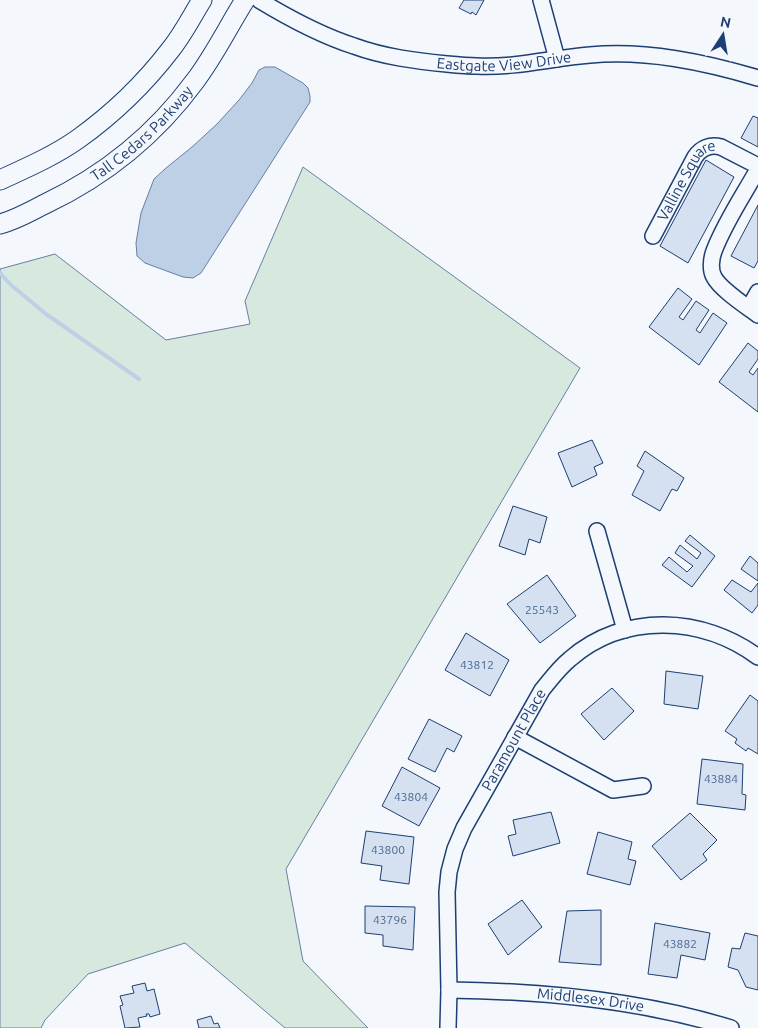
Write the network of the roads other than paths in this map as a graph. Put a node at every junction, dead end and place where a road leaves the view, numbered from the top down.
1 (202, 0) edge
2 (245, 0) edge
3 (259, 0) edge
4 (541, 0) edge
5 (557, 59) junction
6 (758, 78) edge
7 (758, 167) edge
8 (0, 180) edge
9 (0, 224) edge
10 (653, 236) dead end
11 (758, 292) edge
12 (754, 311) edge
13 (597, 530) dead end
14 (625, 630) junction
15 (758, 657) edge
16 (515, 737) junction
17 (643, 786) dead end
18 (449, 990) junction
19 (448, 1028) edge
20 (731, 1028) edge

1 - 8 main road
2 - 9 main road, Tall Cedars Parkway
3 - 5 street, Eastgate View Drive
4 - 5 street
5 - 6 street, Eastgate View Drive
7 - 10 street, Valline Square
7 - 12 street
11 - 12 street
13 - 14 street
14 - 15 street, Paramount Place
14 - 16 street, Paramount Place
16 - 17 street
16 - 18 street, Paramount Place
18 - 19 street, Paramount Place
18 - 20 street, Middlesex Drive

